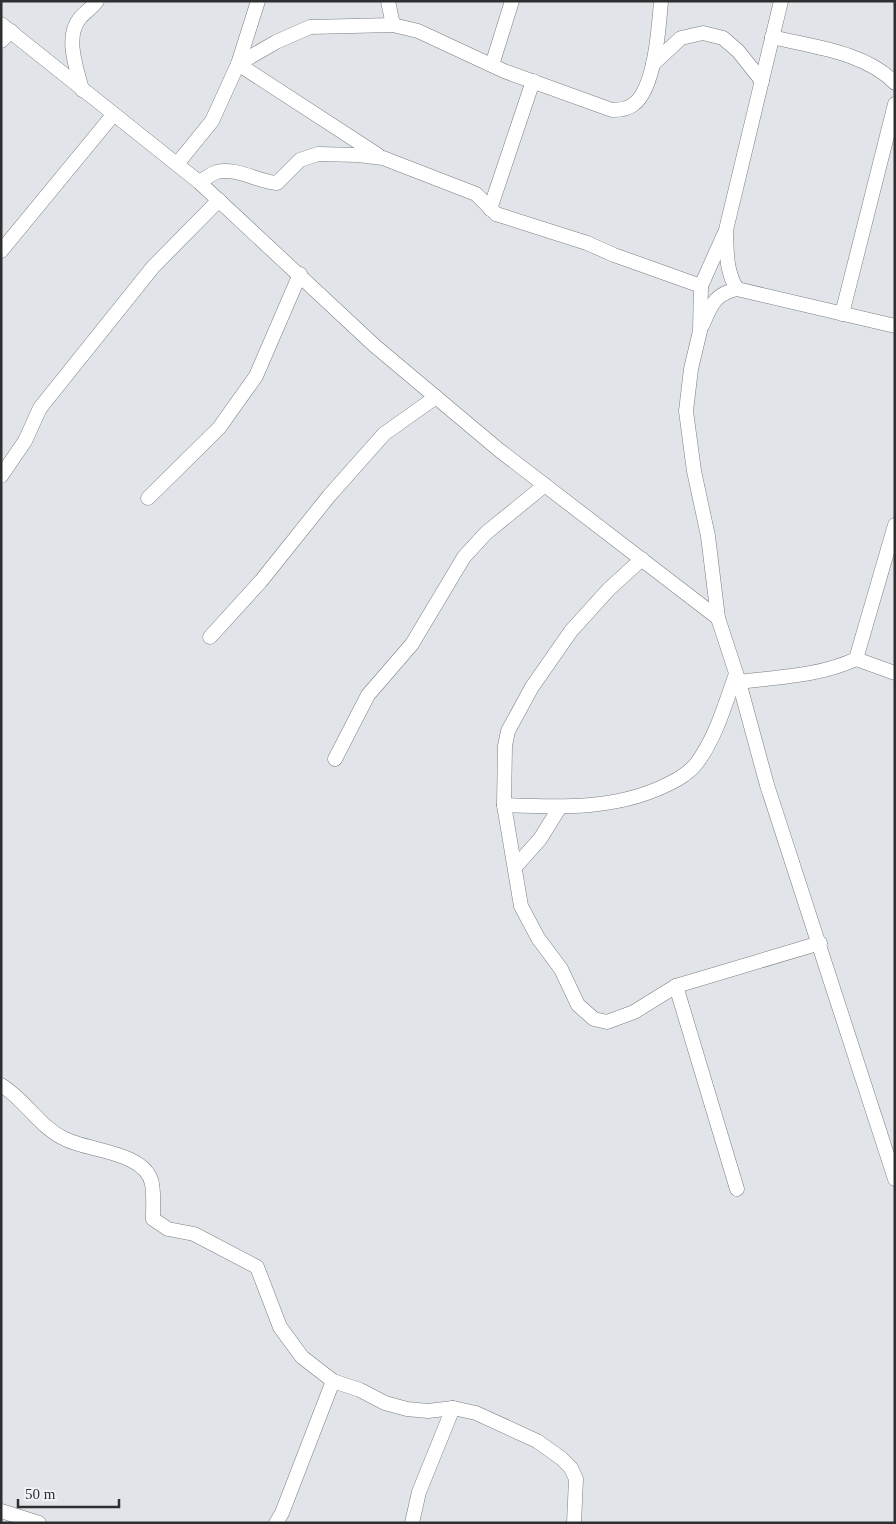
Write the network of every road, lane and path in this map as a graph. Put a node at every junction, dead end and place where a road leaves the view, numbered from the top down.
1 (97, 1) edge
2 (258, 1) edge
3 (388, 1) edge
4 (512, 1) edge
5 (661, 1) edge
6 (780, 1) edge
7 (393, 25) junction
8 (4, 32) edge
9 (772, 37) junction
10 (238, 64) junction
11 (653, 64) junction
12 (492, 65) junction
13 (533, 81) junction
14 (762, 81) junction
15 (895, 84) edge
16 (82, 90) junction
17 (895, 104) edge
18 (113, 115) junction
19 (383, 158) junction
20 (177, 164) junction
21 (199, 182) junction
22 (219, 200) junction
23 (490, 209) junction
24 (726, 230) junction
25 (1, 251) edge
26 (300, 274) junction
27 (701, 286) junction
28 (737, 289) junction
29 (842, 314) junction
30 (895, 326) edge
31 (700, 330) junction
32 (436, 397) junction
33 (1, 476) edge
34 (545, 486) junction
35 (148, 498) dead end
36 (895, 525) edge
37 (642, 559) junction
38 (718, 618) junction
39 (210, 638) dead end
40 (856, 659) junction
41 (895, 673) edge
42 (738, 678) junction
43 (335, 759) dead end
44 (504, 805) junction
45 (560, 807) junction
46 (516, 866) junction
47 (820, 943) junction
48 (676, 986) junction
49 (1, 1085) edge
50 (895, 1179) edge
51 (738, 1189) dead end
52 (333, 1381) junction
53 (453, 1408) junction
54 (1, 1511) edge
55 (39, 1523) edge
56 (276, 1523) edge
57 (412, 1523) edge
58 (574, 1523) edge

1 - 16 street
2 - 10 street
3 - 7 street
4 - 12 street
5 - 11 street
6 - 9 street
7 - 10 street
7 - 12 street
8 - 16 street
9 - 14 street
9 - 15 street
10 - 19 street
10 - 20 street
11 - 13 street
11 - 14 street
12 - 13 street
13 - 23 street
14 - 24 street
16 - 18 street
17 - 29 street
18 - 20 street
18 - 25 street
19 - 21 street
19 - 23 street
20 - 21 street
21 - 22 street
22 - 26 street
22 - 33 street
23 - 27 street
24 - 27 street
24 - 28 street
26 - 32 street
26 - 35 street
27 - 31 street
28 - 29 street
28 - 31 street
29 - 30 street
31 - 38 street
32 - 34 street
32 - 39 street
34 - 37 street
34 - 43 street
36 - 40 street
37 - 38 street
37 - 44 street
38 - 42 street
40 - 41 street
40 - 42 street
42 - 45 street
42 - 47 street
44 - 45 street
44 - 46 street
45 - 46 street
46 - 48 street
47 - 48 street
47 - 50 street
48 - 51 street
49 - 52 street
52 - 53 street
52 - 56 street
53 - 57 street
53 - 58 street
54 - 55 street

